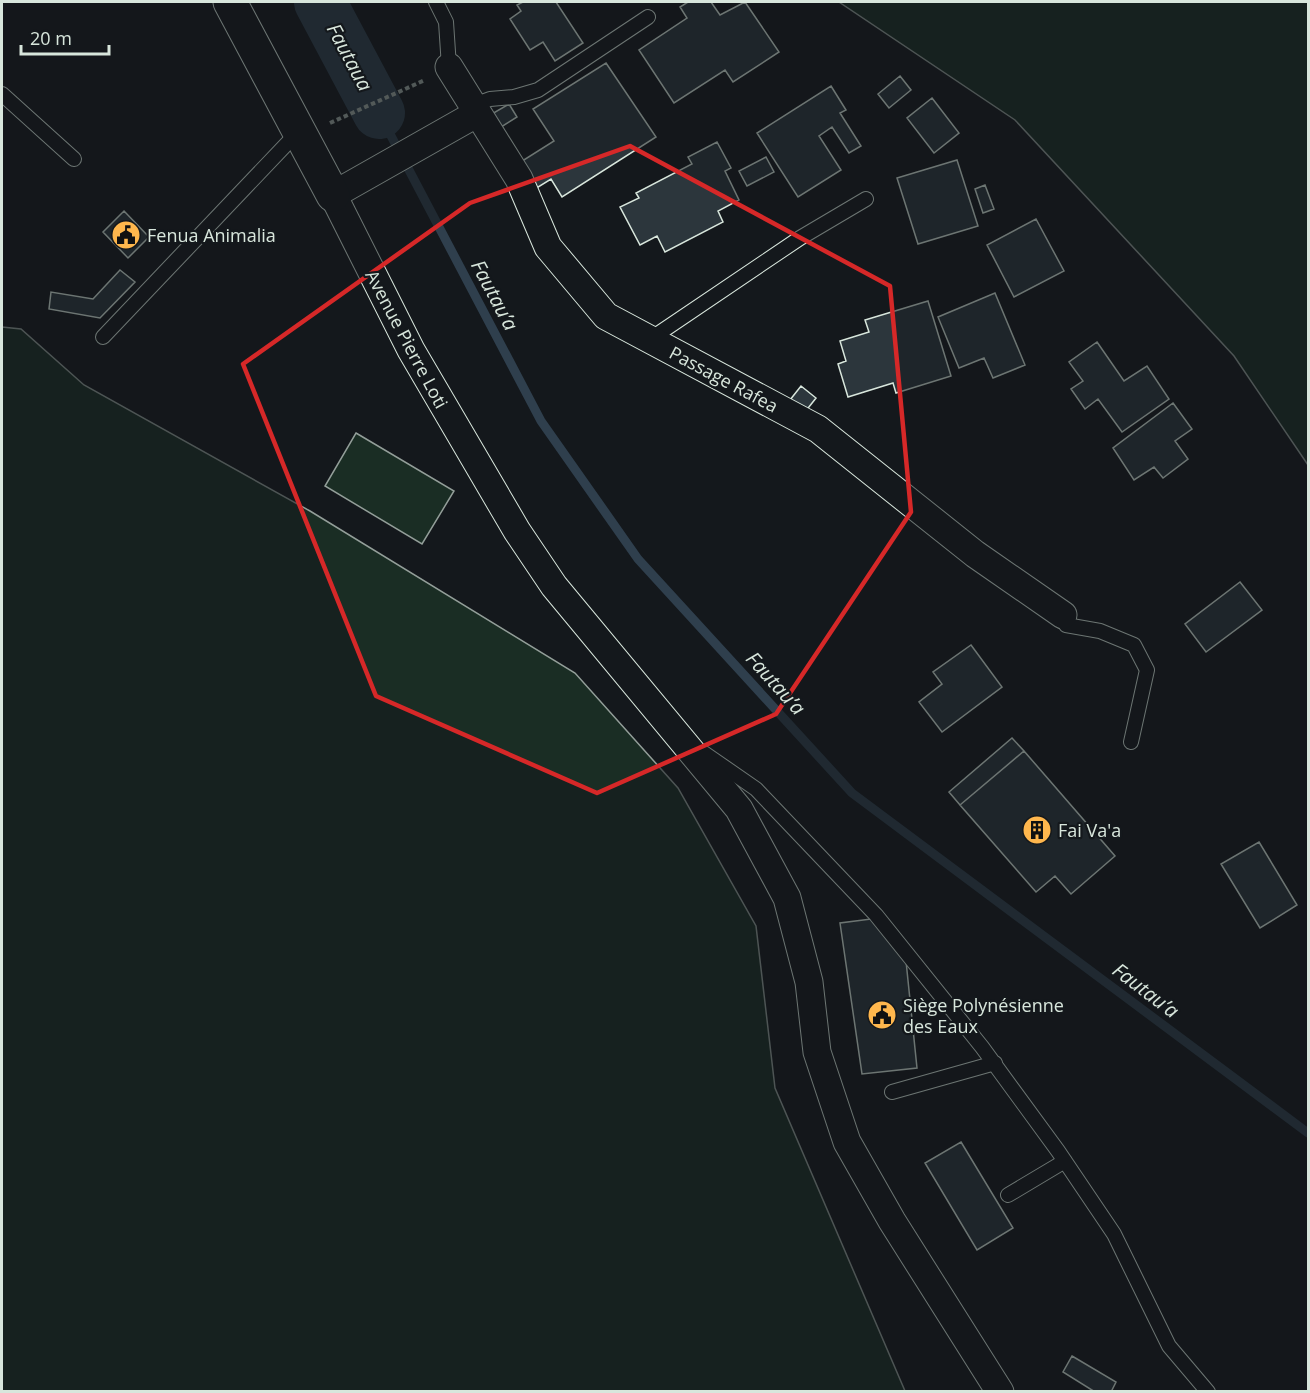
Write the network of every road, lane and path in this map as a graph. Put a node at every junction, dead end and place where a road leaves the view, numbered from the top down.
1 (230, 2) edge
2 (436, 2) edge
3 (648, 17) dead end
4 (449, 67) joint
5 (422, 81) dead end
6 (2, 94) edge
7 (474, 110) junction
8 (336, 121) dead end
9 (299, 131) junction
10 (74, 159) dead end
11 (333, 195) junction
12 (866, 199) dead end
13 (103, 337) dead end
14 (649, 340) junction
15 (1063, 615) joint
16 (682, 738) junction
17 (1131, 742) dead end
18 (995, 1063) junction
19 (892, 1092) dead end
20 (1065, 1161) junction
21 (1008, 1195) dead end
22 (1000, 1392) edge
23 (1208, 1392) edge

1 - 9 main road, Avenue Pierre Loti
2 - 4 lane
3 - 7 lane
4 - 7 street, Passage Rafea
5 - 8 path
6 - 10 lane
7 - 11 street
7 - 14 street, Passage Rafea
9 - 11 main road, Avenue Pierre Loti
9 - 13 lane
11 - 16 street, Avenue Pierre Loti
12 - 14 lane
14 - 15 street, Passage Rafea
15 - 17 lane
16 - 18 lane
16 - 22 street, Avenue Pierre Loti
18 - 19 lane
18 - 20 lane
20 - 21 lane
20 - 23 lane

